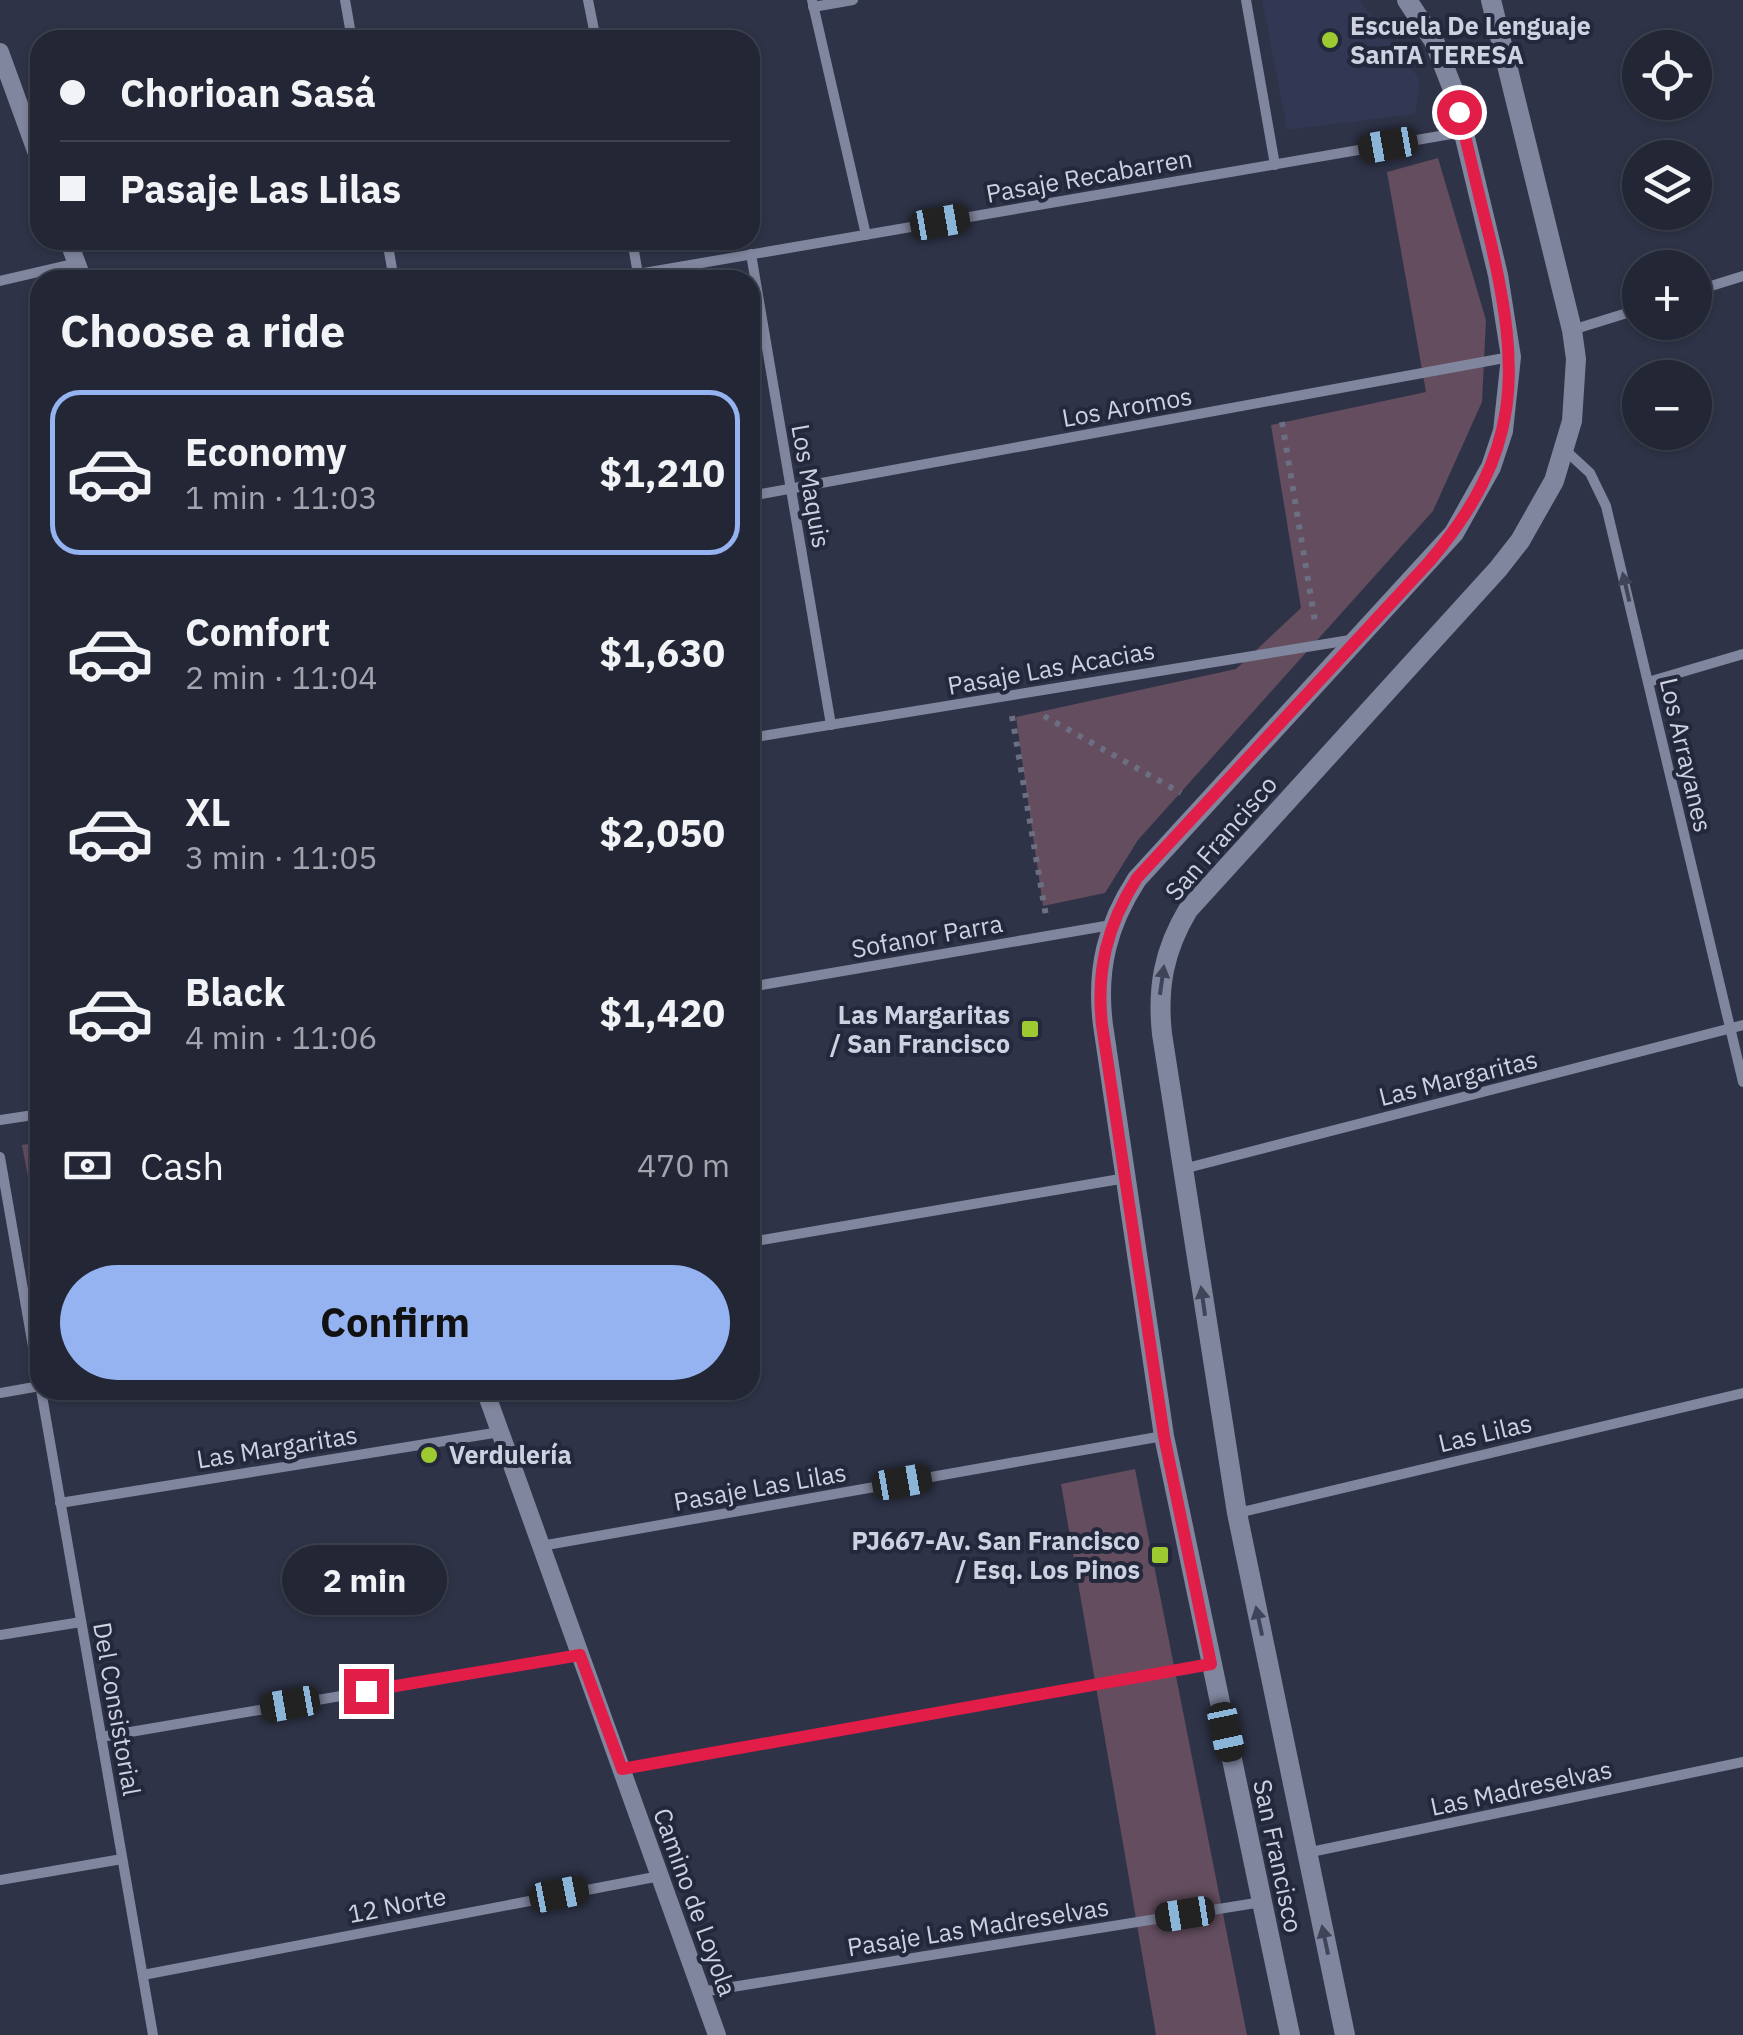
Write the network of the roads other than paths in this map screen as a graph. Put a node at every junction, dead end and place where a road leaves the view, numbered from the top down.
1 (345, 0) edge
2 (588, 0) edge
3 (853, 0) edge
4 (1246, 0) edge
5 (1407, 0) edge
6 (1491, 0) edge
7 (812, 3) edge
8 (350, 30) edge
9 (594, 30) edge
10 (0, 52) edge
11 (1464, 132) junction
12 (30, 134) edge
13 (1276, 165) junction
14 (866, 235) junction
15 (751, 254) junction
16 (661, 270) edge
17 (754, 270) edge
18 (1743, 276) edge
19 (30, 278) edge
20 (0, 282) edge
21 (1712, 286) edge
22 (760, 307) edge
23 (1622, 314) edge
24 (1572, 330) junction
25 (1511, 356) junction
26 (1565, 450) junction
27 (791, 488) junction
28 (760, 494) edge
29 (1358, 638) junction
30 (1743, 654) edge
31 (1648, 682) junction
32 (831, 725) junction
33 (760, 736) edge
34 (1111, 925) junction
35 (760, 985) edge
36 (1743, 1026) edge
37 (1730, 1029) junction
38 (1743, 1082) edge
39 (30, 1116) edge
40 (0, 1120) edge
41 (0, 1156) edge
42 (1184, 1169) junction
43 (1126, 1178) junction
44 (760, 1240) edge
45 (30, 1330) edge
46 (30, 1389) edge
47 (0, 1392) edge
48 (1743, 1393) edge
49 (42, 1400) edge
50 (489, 1400) edge
51 (500, 1432) junction
52 (1164, 1436) junction
53 (60, 1503) junction
54 (1237, 1513) junction
55 (541, 1546) junction
56 (81, 1622) junction
57 (0, 1636) edge
58 (580, 1655) junction
59 (1211, 1664) junction
60 (102, 1737) junction
61 (1743, 1762) edge
62 (622, 1769) junction
63 (1306, 1853) junction
64 (122, 1859) junction
65 (660, 1876) junction
66 (0, 1880) edge
67 (1262, 1902) junction
68 (143, 1975) junction
69 (701, 1992) junction
70 (154, 2035) edge
71 (716, 2035) edge
72 (1290, 2035) edge
73 (1345, 2035) edge

1 - 8 street
2 - 9 street
3 - 7 street
4 - 13 street
5 - 11 main road, San Francisco
6 - 24 main road, San Francisco
7 - 14 street
10 - 12 street
11 - 13 street, Pasaje Recabarren
11 - 25 main road, San Francisco
13 - 14 street, Pasaje Recabarren
14 - 15 street, Pasaje Recabarren
15 - 16 street, Pasaje Recabarren
15 - 17 street, Los Maquis
18 - 21 street
19 - 20 street
22 - 27 street, Los Maquis
23 - 24 street
24 - 26 main road, San Francisco
25 - 27 street, Los Aromos
25 - 29 main road, San Francisco
31 -> 26 street, Los Arrayanes
42 -> 26 main road, San Francisco
27 - 28 street, Los Aromos
27 - 32 street, Los Maquis
29 - 32 street, Pasaje Las Acacias
29 - 34 main road, San Francisco
30 - 31 street
31 - 37 street, Los Arrayanes
32 - 33 street, Pasaje Las Acacias
34 - 35 street, Sofanor Parra
34 - 43 main road, San Francisco
36 - 37 street, Las Margaritas
37 - 38 street, Los Arrayanes
37 - 42 street, Las Margaritas
39 - 40 street
41 - 45 street, Del Consistorial
54 -> 42 main road, San Francisco
43 - 44 street
43 - 52 main road, San Francisco
46 - 47 street
48 - 54 street, Las Lilas
49 - 53 street, Del Consistorial
50 - 51 street, Camino de Loyola
51 - 53 street, Las Margaritas
51 - 55 street, Camino de Loyola
52 - 55 street, Pasaje Las Lilas
52 - 59 main road, San Francisco
53 - 56 street, Del Consistorial
63 -> 54 main road, San Francisco
55 - 58 street, Camino de Loyola
56 - 57 street
56 - 60 street, Del Consistorial
58 - 60 street
58 - 62 street, Camino de Loyola
59 - 62 street
59 - 67 main road, San Francisco
60 - 64 street, Del Consistorial
61 - 63 street, Las Madreselvas
62 - 65 street, Camino de Loyola
73 -> 63 main road, San Francisco
64 - 66 street
64 - 68 street, Del Consistorial
65 - 68 street, 12 Norte
65 - 69 street, Camino de Loyola
67 - 69 street, Pasaje Las Madreselvas
67 - 72 main road, San Francisco
68 - 70 street, Del Consistorial
69 - 71 street, Camino de Loyola

